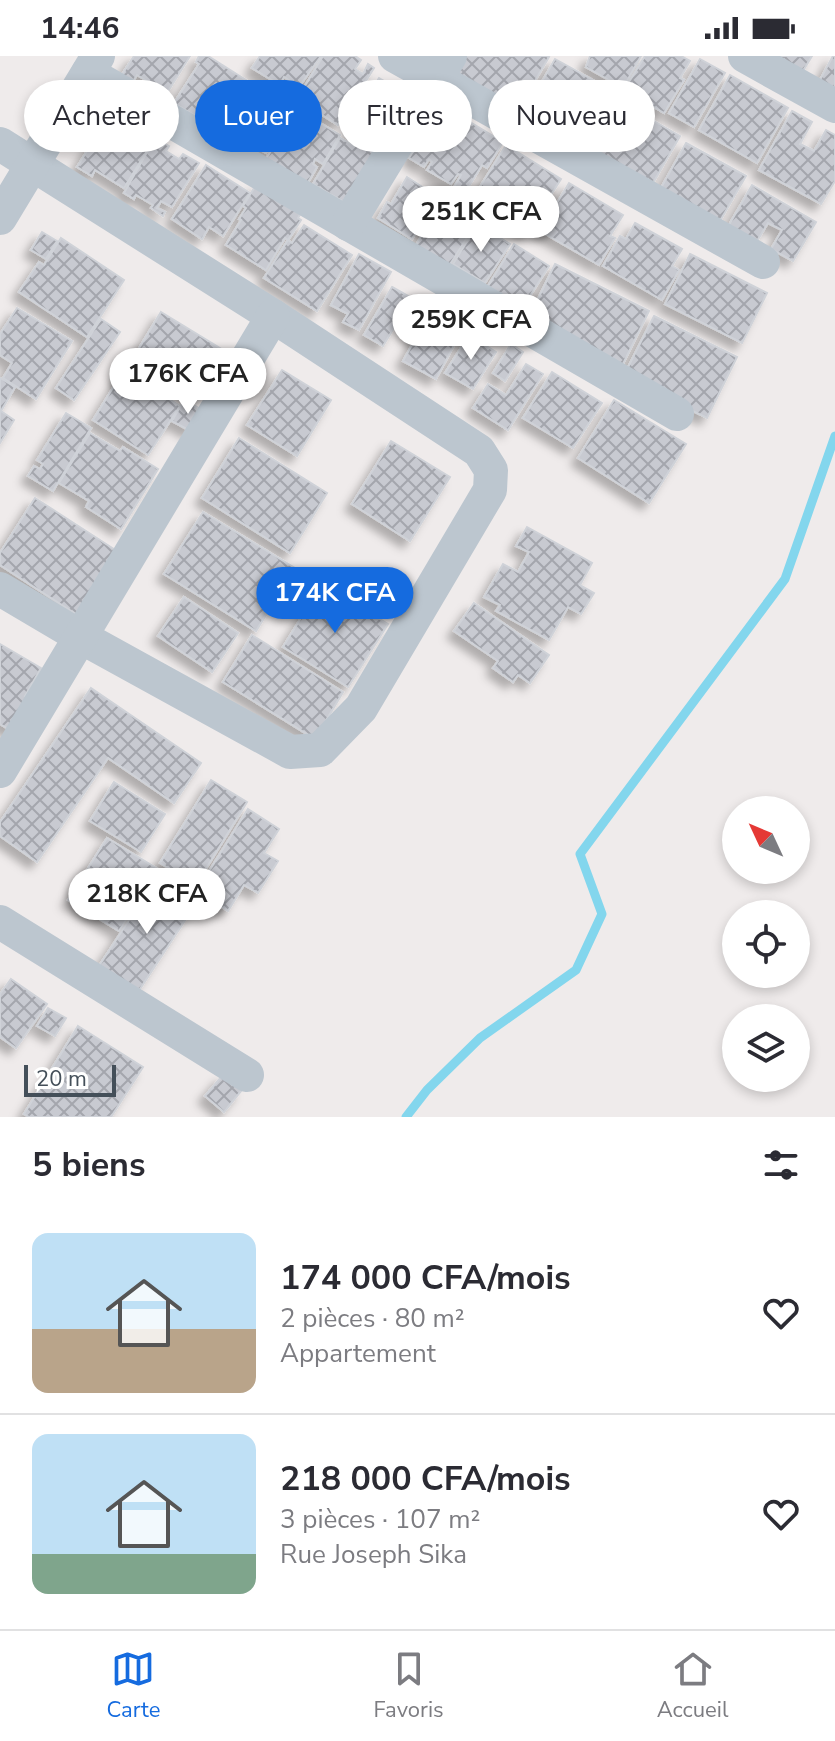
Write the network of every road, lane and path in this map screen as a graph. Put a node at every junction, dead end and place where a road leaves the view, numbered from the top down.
1 (395, 56) edge
2 (745, 56) edge
3 (93, 64) edge
4 (443, 68) edge
5 (835, 106) edge
6 (0, 144) edge
7 (32, 165) junction
8 (0, 218) edge
9 (348, 224) junction
10 (763, 262) dead end
11 (273, 316) junction
12 (677, 414) dead end
13 (0, 589) edge
14 (81, 637) junction
15 (0, 771) edge
16 (0, 922) edge
17 (247, 1075) dead end

1 - 4 street
2 - 5 street
3 - 7 street
3 - 9 street
4 - 9 street
4 - 10 street
6 - 7 street
7 - 8 street
7 - 11 street
9 - 12 street
11 - 14 street
11 - 14 street
13 - 14 street
14 - 15 street
16 - 17 street

